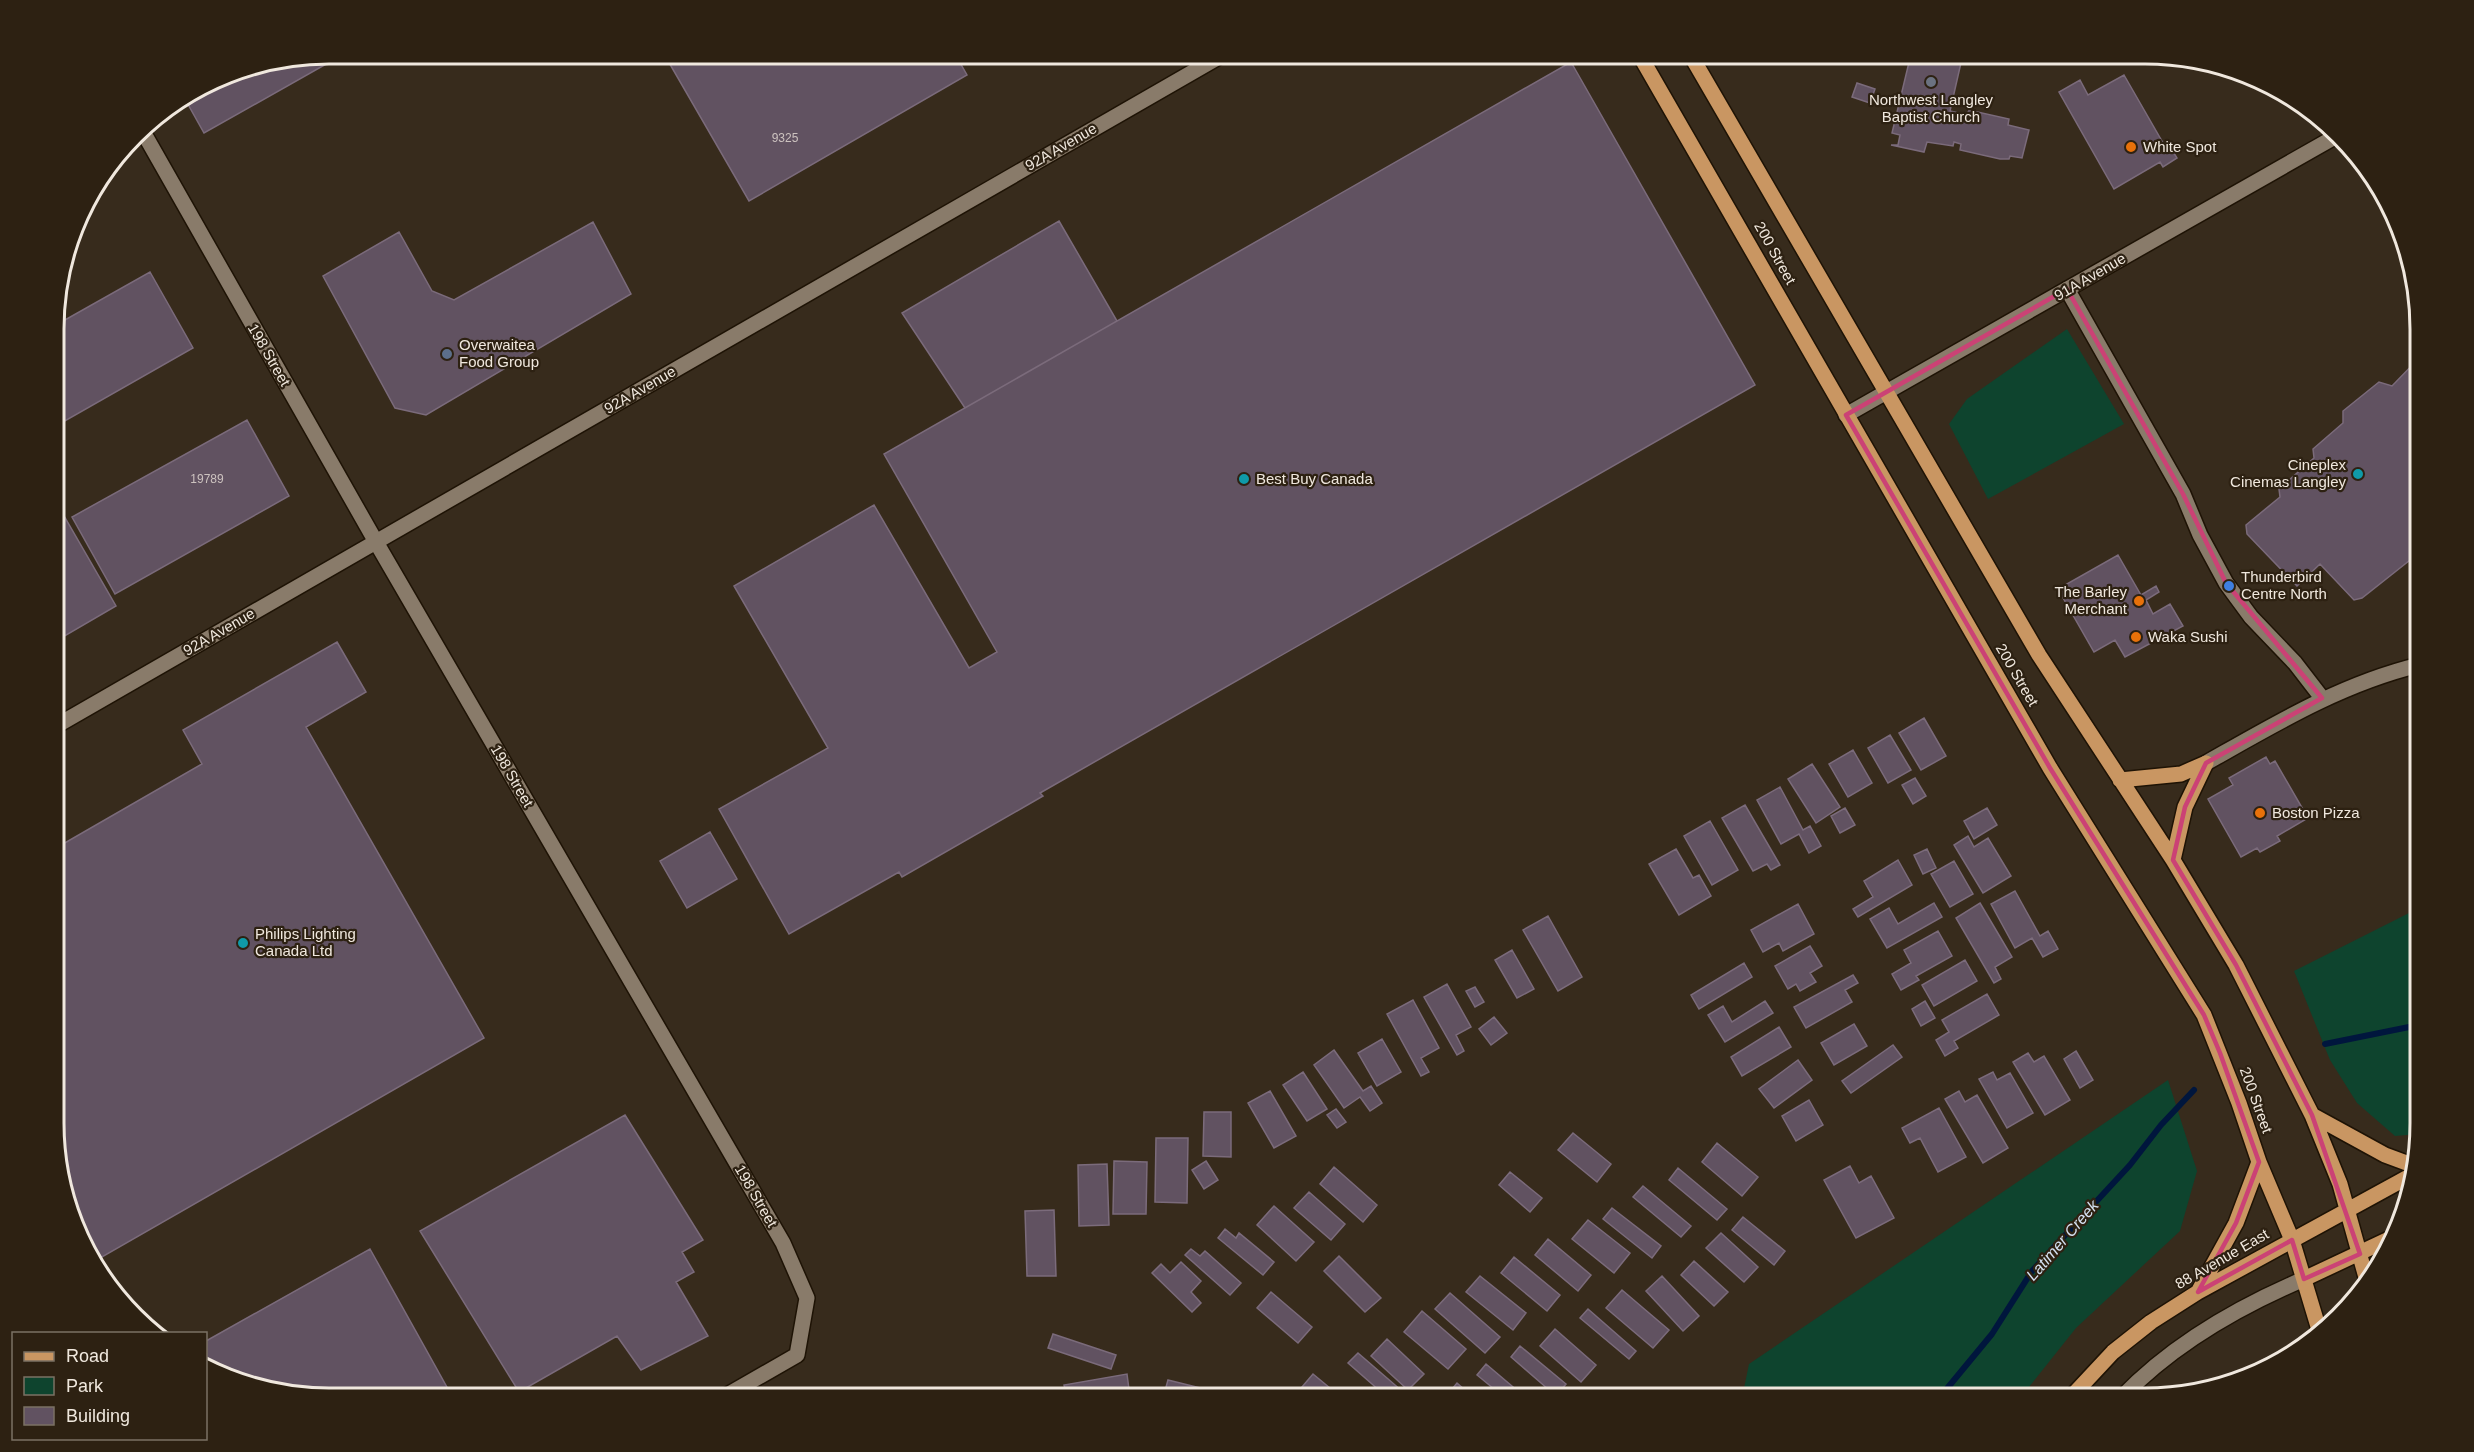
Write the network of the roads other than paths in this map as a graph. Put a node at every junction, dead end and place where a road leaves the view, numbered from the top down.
1 (1207, 64) edge
2 (1645, 64) edge
3 (1696, 64) edge
4 (146, 138) edge
5 (2329, 140) edge
6 (2067, 290) junction
7 (1886, 392) junction
8 (1846, 415) junction
9 (376, 542) junction
10 (2410, 668) edge
11 (2322, 698) junction
12 (64, 721) edge
13 (2206, 763) junction
14 (2120, 780) junction
15 (2173, 860) junction
16 (2312, 1115) junction
17 (2259, 1162) junction
18 (2406, 1163) edge
19 (2403, 1180) edge
20 (2347, 1209) junction
21 (2292, 1240) junction
22 (2380, 1244) edge
23 (2360, 1254) junction
24 (2364, 1271) edge
25 (2304, 1279) junction
26 (2198, 1292) junction
27 (2317, 1324) edge
28 (739, 1388) edge
29 (2079, 1388) edge
30 (2132, 1388) edge

1 - 9 street, 92A Avenue
2 - 8 main road, 200 Street
3 - 7 main road, 200 Street
4 - 9 street, 198 Street
5 - 6 street, 91A Avenue
6 - 7 street, 91A Avenue
6 - 11 street
7 - 8 street, 91A Avenue
7 - 14 main road, 200 Street
8 - 17 main road, 200 Street
9 - 12 street, 92A Avenue
9 - 28 street, 198 Street
10 - 11 street
11 - 13 street
13 - 14 main road
13 - 15 main road
14 - 15 main road, 200 Street
15 - 16 main road, 200 Street
16 - 18 main road
16 - 20 main road, 200 Street
17 - 21 main road, 200 Street
17 - 26 main road
19 - 20 main road, 88 Avenue East
20 - 21 main road, 88 Avenue East
20 - 23 main road, 200 Street
21 - 25 main road, 200 Street
21 - 26 main road, 88 Avenue East
22 - 23 main road
23 - 24 main road, 200 Street
23 - 25 main road
25 - 27 main road, 200 Street
25 - 30 street
26 - 29 main road, 88 Avenue East

